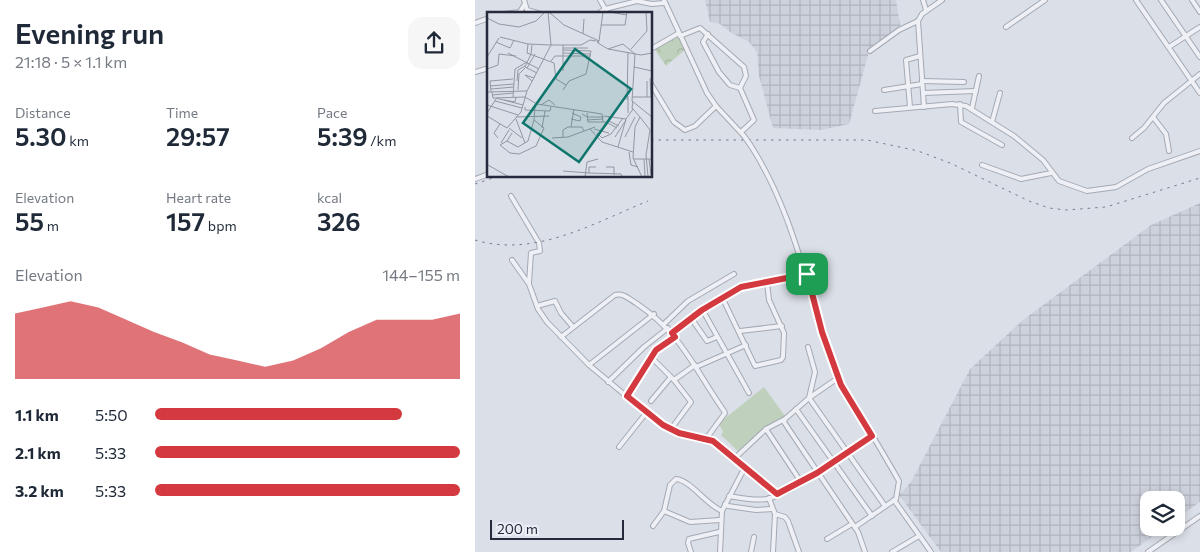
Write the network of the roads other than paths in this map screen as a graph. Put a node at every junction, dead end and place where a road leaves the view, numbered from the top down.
1 (600, 0) edge
2 (923, 0) edge
3 (942, 0) edge
4 (1045, 0) edge
5 (1136, 0) edge
6 (1161, 0) edge
7 (1191, 0) edge
8 (637, 1) edge
9 (524, 2) edge
10 (664, 2) edge
11 (605, 9) junction
12 (926, 10) junction
13 (534, 12) edge
14 (601, 12) edge
15 (607, 12) edge
16 (1200, 12) edge
17 (487, 19) edge
18 (918, 21) junction
19 (475, 23) edge
20 (1200, 26) edge
21 (1006, 27) dead end
22 (680, 34) junction
23 (708, 34) junction
24 (1186, 36) junction
25 (1169, 47) junction
26 (653, 49) edge
27 (870, 51) dead end
28 (920, 56) junction
29 (1200, 57) edge
30 (1200, 74) edge
31 (979, 76) dead end
32 (1191, 80) junction
33 (922, 82) junction
34 (964, 82) dead end
35 (908, 86) junction
36 (740, 88) junction
37 (653, 90) edge
38 (884, 90) dead end
39 (976, 91) junction
40 (923, 93) junction
41 (1000, 93) dead end
42 (1200, 93) edge
43 (960, 104) junction
44 (716, 106) junction
45 (910, 107) junction
46 (924, 107) junction
47 (972, 108) junction
48 (875, 110) dead end
49 (1153, 117) junction
50 (992, 122) junction
51 (742, 134) junction
52 (1132, 138) dead end
53 (1002, 145) dead end
54 (1169, 150) dead end
55 (1200, 151) edge
56 (982, 165) dead end
57 (1051, 173) junction
58 (487, 175) edge
59 (475, 179) edge
60 (511, 196) dead end
61 (512, 260) dead end
62 (734, 274) dead end
63 (807, 274) junction
64 (767, 282) junction
65 (529, 284) junction
66 (722, 297) junction
67 (537, 306) junction
68 (702, 310) junction
69 (653, 314) junction
70 (691, 318) junction
71 (664, 324) junction
72 (782, 326) junction
73 (573, 327) junction
74 (668, 328) junction
75 (740, 331) junction
76 (674, 335) junction
77 (561, 336) junction
78 (717, 337) junction
79 (746, 345) junction
80 (808, 347) dead end
81 (727, 353) junction
82 (651, 357) junction
83 (589, 365) junction
84 (695, 366) junction
85 (672, 378) junction
86 (839, 378) junction
87 (609, 382) junction
88 (749, 393) dead end
89 (627, 396) junction
90 (809, 398) junction
91 (651, 401) dead end
92 (795, 409) junction
93 (647, 413) junction
94 (785, 419) junction
95 (671, 429) junction
96 (766, 429) junction
97 (872, 436) junction
98 (706, 439) junction
99 (619, 447) dead end
100 (847, 453) junction
101 (735, 458) junction
102 (833, 461) junction
103 (745, 466) junction
104 (817, 473) junction
105 (801, 482) junction
106 (777, 494) junction
107 (729, 496) junction
108 (769, 498) junction
109 (894, 500) junction
110 (725, 504) junction
111 (885, 506) junction
112 (773, 509) junction
113 (665, 511) junction
114 (722, 511) junction
115 (775, 514) junction
116 (872, 516) junction
117 (1200, 516) edge
118 (720, 520) junction
119 (653, 526) dead end
120 (853, 526) junction
121 (719, 532) junction
122 (919, 536) junction
123 (754, 537) dead end
124 (827, 540) dead end
125 (691, 552) edge
126 (720, 552) edge
127 (751, 552) edge
128 (773, 552) edge
129 (799, 552) edge
130 (865, 552) edge
131 (893, 552) edge
132 (931, 552) edge
133 (1150, 552) edge

1 - 11 street
2 - 12 street
3 - 12 street
4 - 21 street
5 - 25 street
6 - 24 street
7 - 16 street
8 - 10 street
8 - 11 street
9 - 13 street
10 - 22 street
11 - 14 street
11 - 15 street
12 - 18 street
17 - 19 street
18 - 27 street
18 - 28 street
20 - 24 street
22 - 23 street
22 - 26 street
22 - 44 street
23 - 36 street
23 - 36 street
24 - 25 street
24 - 29 street
25 - 32 street
28 - 33 street
28 - 35 street
30 - 32 street
31 - 39 street
32 - 42 street
32 - 49 street
33 - 34 street
33 - 35 street
33 - 40 street
35 - 38 street
35 - 45 street
36 - 51 street
37 - 44 street
39 - 40 street
39 - 47 street
40 - 46 street
41 - 50 street
43 - 46 street
43 - 47 street
43 - 53 street
44 - 51 street
45 - 46 street
45 - 48 street
47 - 50 street
49 - 52 street
49 - 54 street
50 - 57 street
51 - 63 street, bridge
55 - 57 street
56 - 57 street
58 - 59 street
60 - 65 street
61 - 65 street
62 - 71 street
63 - 64 street
63 - 86 street
64 - 66 street
64 - 72 street
65 - 67 street
66 - 68 street
66 - 75 street
67 - 73 street
67 - 77 street
68 - 70 street
68 - 78 street
69 - 71 street
69 - 73 street
69 - 83 street
70 - 76 street
70 - 78 street
71 - 74 street
72 - 75 street
72 - 79 street
73 - 77 street
74 - 76 street
74 - 87 street
75 - 79 street
76 - 82 street
76 - 84 street
77 - 83 street
78 - 81 street
79 - 81 street
80 - 90 street
81 - 84 street
81 - 88 street
82 - 85 street
82 - 89 street
83 - 87 street
84 - 85 street
84 - 98 street
85 - 91 street
85 - 95 street
86 - 90 street
86 - 97 street
87 - 89 street
89 - 93 street
90 - 92 street
90 - 100 street
92 - 94 street
92 - 102 street
93 - 95 street
93 - 99 street
94 - 96 street
94 - 104 street
95 - 98 street
96 - 101 street
96 - 105 street
97 - 100 street
97 - 109 street
98 - 101 street
100 - 102 street
100 - 111 street
101 - 103 street
102 - 104 street
102 - 116 street
103 - 106 street
103 - 107 street
104 - 105 street
104 - 120 street
105 - 106 street
106 - 108 street
107 - 108 street
107 - 110 street
108 - 112 street
109 - 111 street
109 - 122 street
110 - 112 street
110 - 114 street
111 - 116 street
112 - 115 street
113 - 114 street
113 - 118 street
113 - 119 street
114 - 118 street
115 - 128 street
115 - 129 street
116 - 120 street
117 - 133 street
118 - 121 street
120 - 124 street
120 - 130 street
121 - 125 street
121 - 126 street
122 - 131 street
122 - 132 street
123 - 127 street

